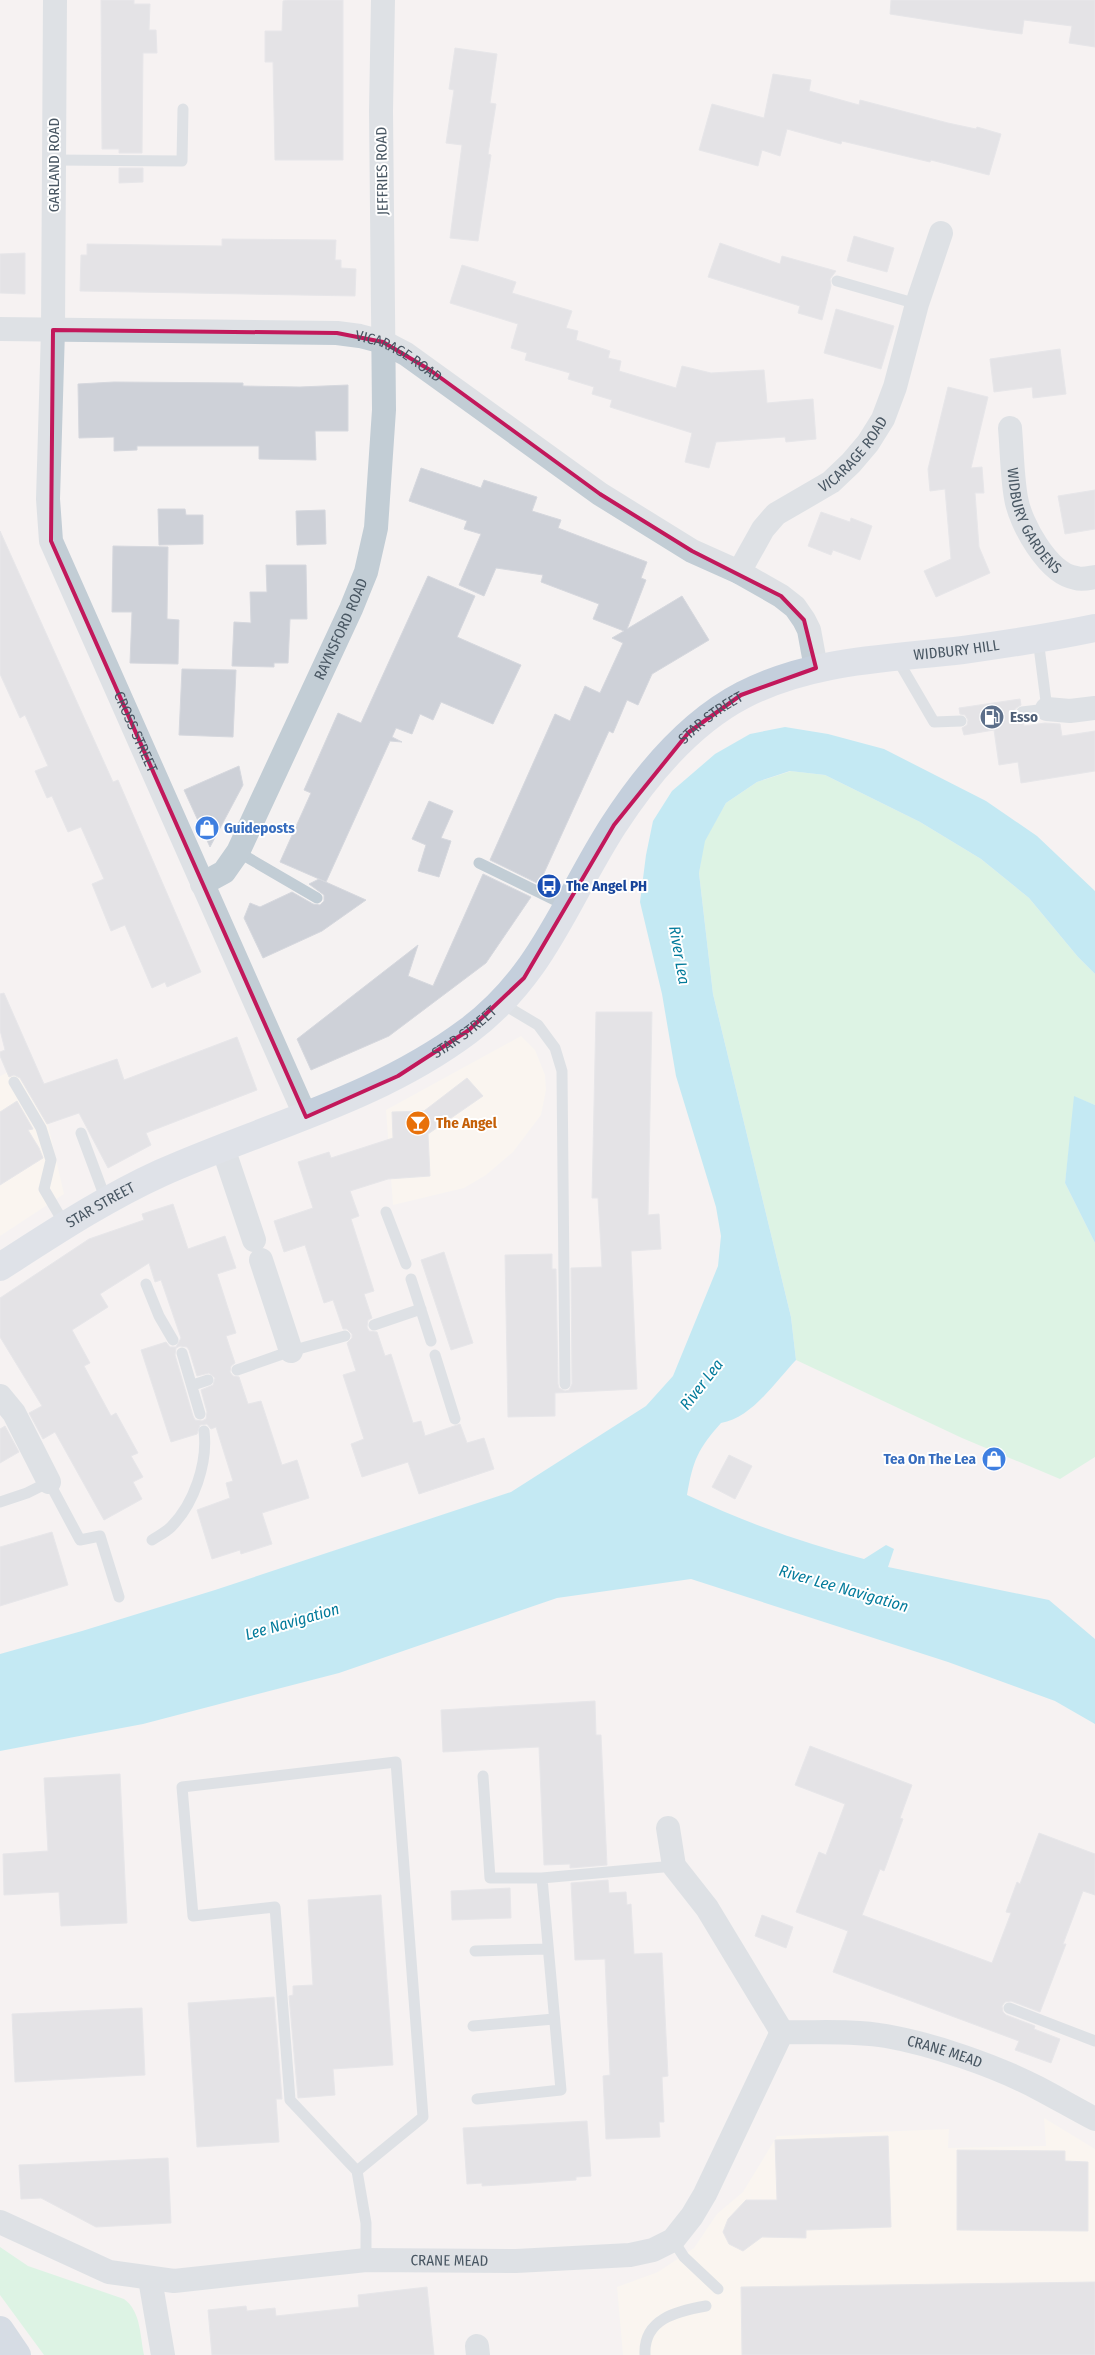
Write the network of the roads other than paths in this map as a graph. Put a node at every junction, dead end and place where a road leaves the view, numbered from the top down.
1 (55, 0) edge
2 (384, 0) edge
3 (183, 109) dead end
4 (54, 160) junction
5 (941, 233) dead end
6 (837, 281) dead end
7 (918, 304) junction
8 (0, 330) edge
9 (53, 330) junction
10 (383, 342) junction
11 (1010, 428) dead end
12 (738, 572) junction
13 (1095, 577) edge
14 (1095, 628) edge
15 (1038, 639) junction
16 (895, 656) junction
17 (816, 668) junction
18 (1095, 708) edge
19 (1047, 709) junction
20 (1022, 712) dead end
21 (961, 721) dead end
22 (238, 852) junction
23 (479, 863) dead end
24 (202, 884) junction
25 (317, 898) dead end
26 (568, 906) junction
27 (501, 1003) junction
28 (14, 1082) dead end
29 (306, 1117) junction
30 (81, 1133) dead end
31 (223, 1148) junction
32 (106, 1200) junction
33 (386, 1212) dead end
34 (65, 1225) junction
35 (406, 1264) dead end
36 (0, 1267) edge
37 (411, 1279) dead end
38 (146, 1284) dead end
39 (421, 1310) junction
40 (374, 1325) dead end
41 (345, 1336) dead end
42 (174, 1340) dead end
43 (431, 1341) dead end
44 (292, 1351) junction
45 (182, 1353) dead end
46 (435, 1356) dead end
47 (237, 1370) dead end
48 (208, 1380) dead end
49 (566, 1384) dead end
50 (193, 1385) junction
51 (0, 1396) edge
52 (200, 1414) dead end
53 (456, 1419) dead end
54 (204, 1431) dead end
55 (49, 1482) junction
56 (0, 1502) edge
57 (152, 1540) dead end
58 (119, 1597) dead end
59 (482, 1776) dead end
60 (668, 1828) dead end
61 (674, 1866) junction
62 (542, 1878) junction
63 (548, 1949) junction
64 (475, 1951) dead end
65 (1009, 2008) dead end
66 (554, 2018) junction
67 (473, 2026) dead end
68 (782, 2032) junction
69 (1095, 2041) edge
70 (477, 2099) dead end
71 (1095, 2119) edge
72 (357, 2171) junction
73 (0, 2222) edge
74 (673, 2240) junction
75 (366, 2260) junction
76 (150, 2279) junction
77 (718, 2289) dead end
78 (706, 2306) dead end
79 (0, 2330) edge
80 (17, 2355) edge
81 (164, 2355) edge
82 (645, 2355) edge

1 - 4 street, GARLAND ROAD
2 - 10 street, JEFFRIES ROAD
3 - 4 lane
4 - 9 street, GARLAND ROAD
5 - 7 street, VICARAGE ROAD
6 - 7 lane
7 - 12 street, VICARAGE ROAD
8 - 9 street, VICARAGE ROAD
9 - 10 street, VICARAGE ROAD
9 - 24 street, CROSS STREET
10 - 12 street, VICARAGE ROAD
10 - 22 street, RAYNSFORD ROAD
11 - 13 street, WIDBURY GARDENS
12 - 17 street, VICARAGE ROAD
14 - 15 main road, WIDBURY HILL
15 - 16 main road, WIDBURY HILL
15 - 19 lane
16 - 17 main road, WIDBURY HILL
16 - 21 lane
17 - 26 main road, STAR STREET
18 - 19 street
19 - 20 lane
22 - 24 street, RAYNSFORD ROAD
22 - 25 lane
23 - 26 lane
24 - 29 street, CROSS STREET
26 - 27 main road, STAR STREET
27 - 29 main road, STAR STREET
27 - 49 lane
28 - 34 lane
29 - 31 main road, STAR STREET
30 - 32 lane
31 - 32 main road, STAR STREET
31 - 44 street
32 - 34 main road, STAR STREET
33 - 35 lane
34 - 36 main road, STAR STREET
37 - 39 lane
38 - 42 lane
39 - 40 lane
39 - 43 lane
41 - 44 lane
44 - 47 lane
45 - 50 lane
46 - 53 lane
48 - 50 lane
50 - 52 lane
51 - 55 street
54 - 57 lane
55 - 56 lane
55 - 58 lane
59 - 62 lane
60 - 61 street
61 - 62 lane
61 - 68 street
62 - 63 lane
63 - 64 lane
63 - 66 lane
65 - 69 lane
66 - 67 lane
66 - 70 lane
68 - 71 street, CRANE MEAD
68 - 74 street, CRANE MEAD
72 - 72 lane
72 - 75 lane
73 - 76 street, CRANE MEAD
74 - 75 street, CRANE MEAD
74 - 77 lane
75 - 76 street, CRANE MEAD
76 - 81 street
78 - 82 lane
79 - 80 main road

